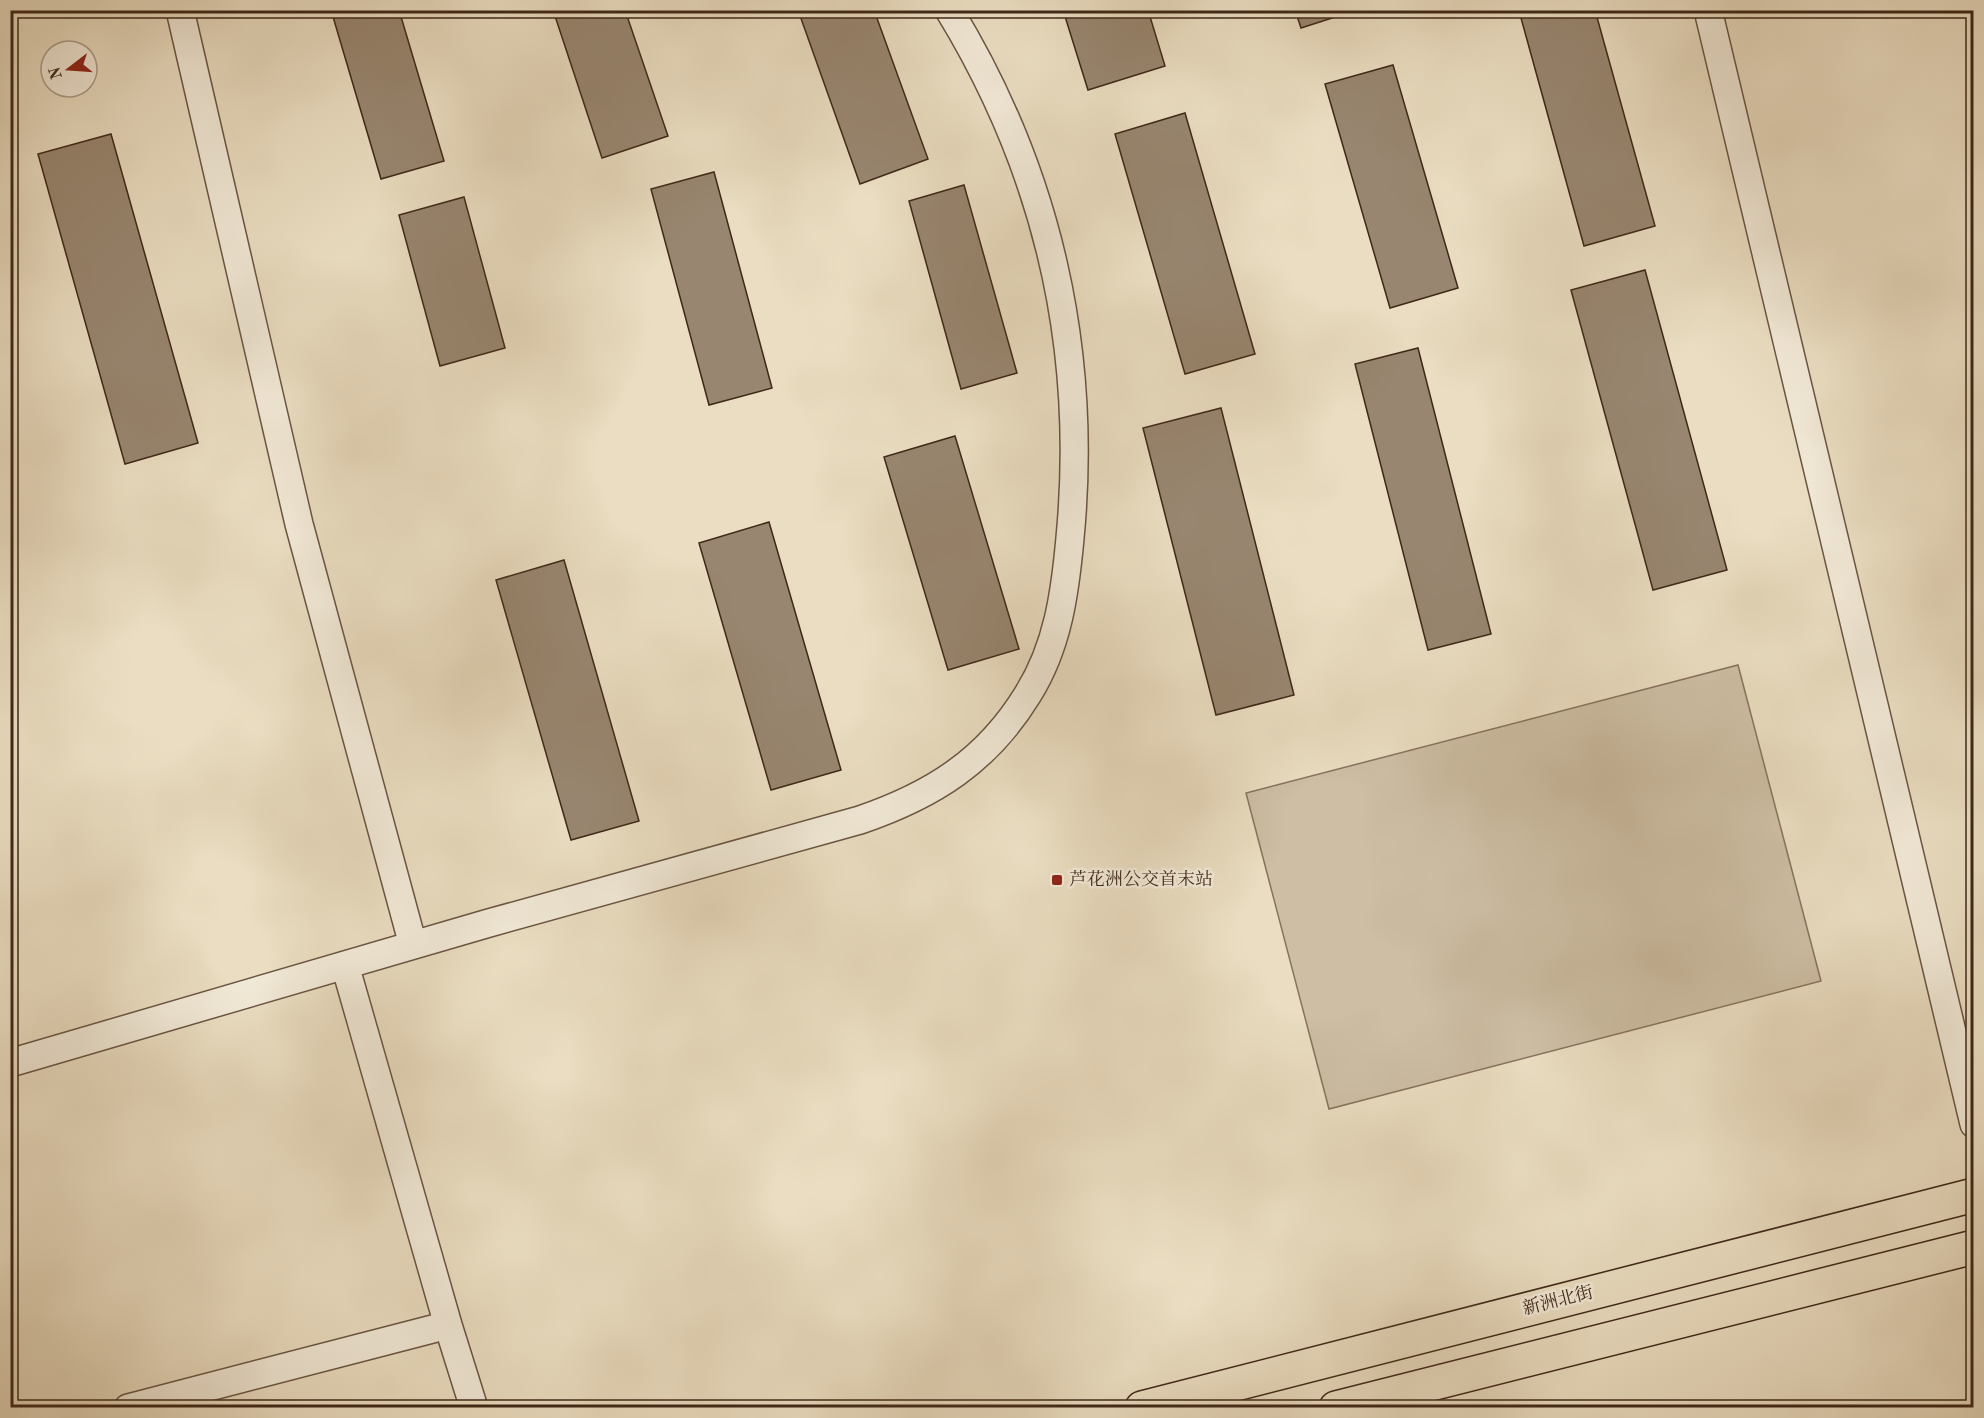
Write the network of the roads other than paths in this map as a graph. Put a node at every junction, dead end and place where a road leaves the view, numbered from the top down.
1 (180, 10) edge
2 (950, 10) edge
3 (1708, 10) edge
4 (414, 945) junction
5 (345, 965) junction
6 (10, 1062) edge
7 (1974, 1124) edge
8 (1974, 1195) edge
9 (1974, 1247) edge
10 (448, 1325) junction
11 (128, 1407) edge
12 (474, 1407) edge
13 (1142, 1407) edge
14 (1336, 1407) edge

1 - 4 street
2 - 4 street
3 - 7 street
4 - 5 street
5 - 6 street
5 - 10 street
8 - 13 main road, 新洲北街
9 - 14 main road
10 - 11 street
10 - 12 street

